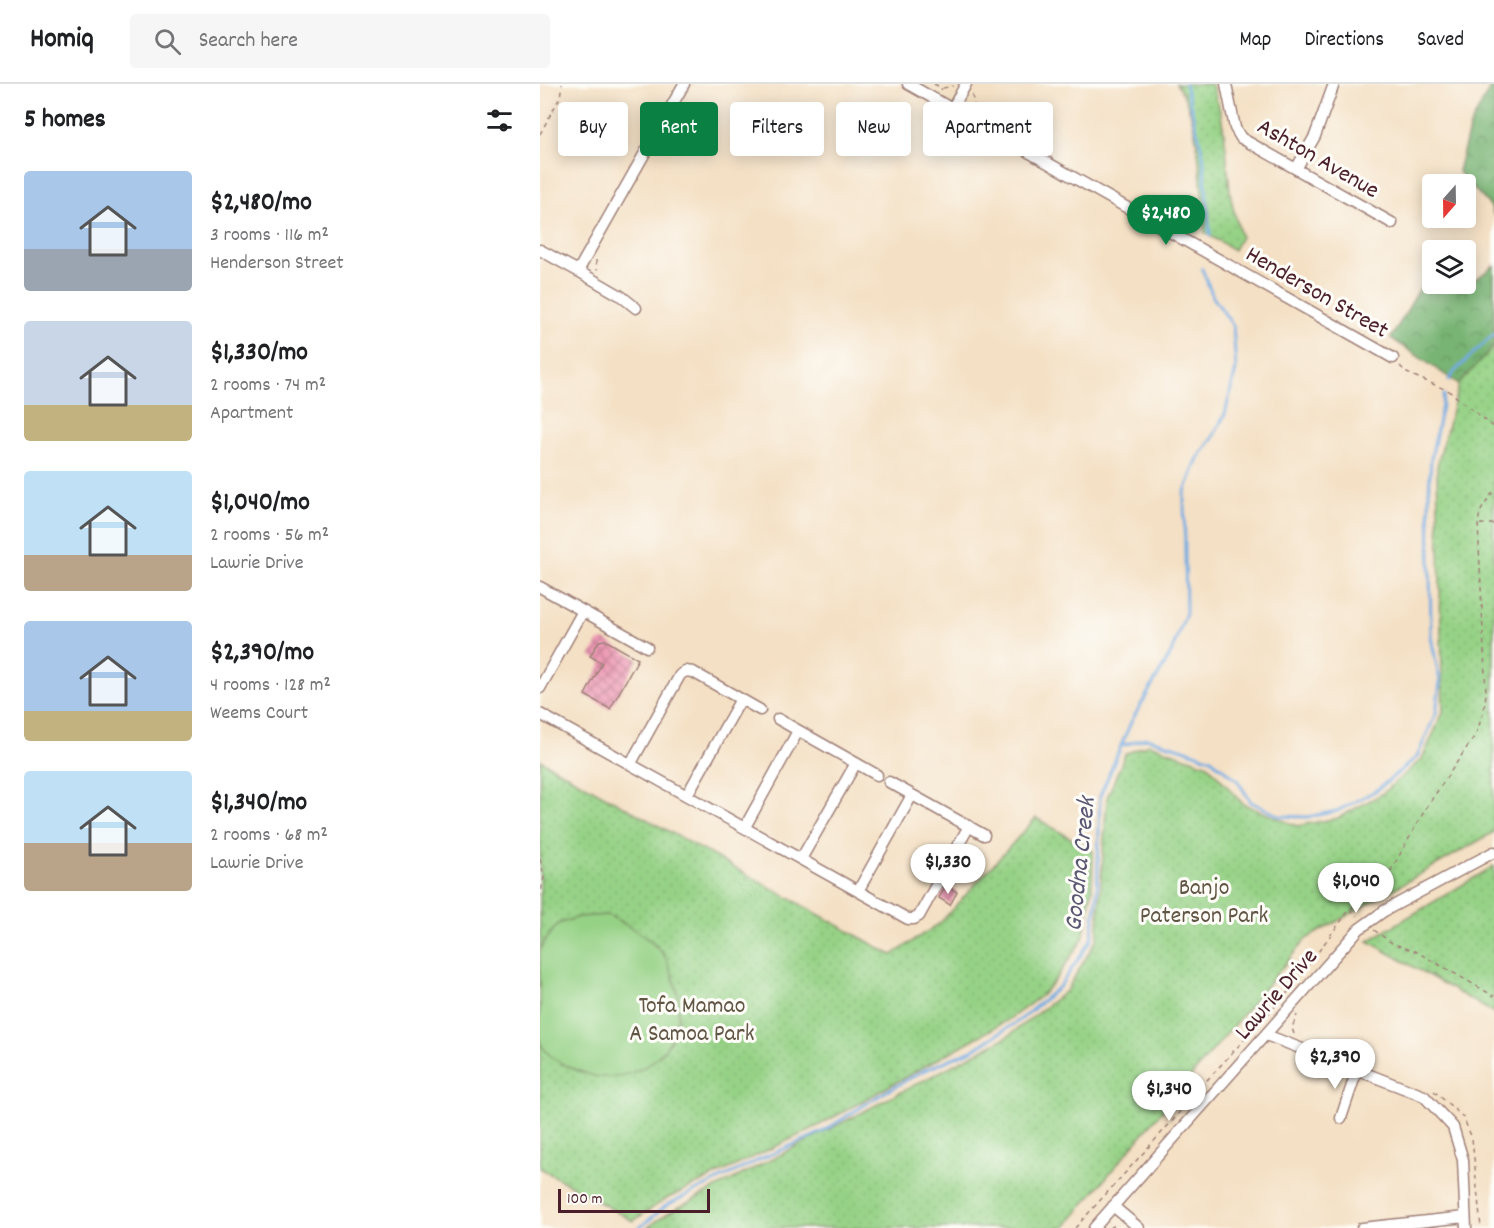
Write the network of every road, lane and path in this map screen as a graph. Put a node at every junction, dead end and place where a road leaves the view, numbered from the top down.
1 (562, 84) edge
2 (684, 84) edge
3 (908, 84) edge
4 (1226, 84) edge
5 (1334, 84) edge
6 (961, 86) edge
7 (942, 88) dead end
8 (940, 102) edge
9 (955, 102) edge
10 (973, 102) edge
11 (540, 134) edge
12 (1035, 156) edge
13 (1296, 169) junction
14 (1392, 224) dead end
15 (540, 250) edge
16 (578, 271) junction
17 (636, 308) dead end
18 (1393, 358) joint
19 (1494, 427) edge
20 (1494, 490) edge
21 (1478, 524) junction
22 (1494, 524) edge
23 (540, 587) edge
24 (583, 611) junction
25 (647, 647) dead end
26 (540, 688) edge
27 (741, 699) junction
28 (760, 710) dead end
29 (540, 714) edge
30 (778, 719) dead end
31 (798, 730) junction
32 (856, 763) junction
33 (631, 764) junction
34 (877, 775) dead end
35 (889, 782) dead end
36 (687, 795) junction
37 (912, 795) junction
38 (969, 826) junction
39 (745, 827) junction
40 (984, 835) dead end
41 (1494, 852) edge
42 (540, 859) edge
43 (801, 859) junction
44 (858, 891) junction
45 (540, 897) edge
46 (1366, 924) junction
47 (1494, 996) edge
48 (1266, 1035) junction
49 (1357, 1070) junction
50 (1341, 1119) dead end
51 (1113, 1206) junction
52 (1465, 1222) edge
53 (1075, 1228) edge
54 (1094, 1228) edge
55 (1139, 1228) edge
56 (1362, 1228) edge

1 - 11 path
2 - 16 street
3 - 8 street, Henderson Street
4 - 13 street, Ashton Avenue
5 - 13 street
6 - 7 path
6 - 9 street
6 - 10 path
12 - 18 street, Henderson Street
13 - 14 street, Ashton Avenue
15 - 16 street
16 - 17 street
18 - 19 path
20 - 21 path
21 - 22 path
21 - 53 path
23 - 24 street
24 - 25 street
24 - 26 street
27 - 28 street
27 - 33 street
27 - 36 street
29 - 33 street
30 - 31 street
31 - 32 street
31 - 39 street
32 - 34 street
32 - 43 street
33 - 36 street
35 - 37 street
36 - 39 street
37 - 38 street
37 - 44 street
38 - 40 street
38 - 44 street
39 - 43 street
41 - 46 street, Lawrie Drive
42 - 45 path
43 - 44 street
46 - 47 path
46 - 48 street, Lawrie Drive
48 - 49 street
48 - 51 street, Lawrie Drive
49 - 50 street
49 - 52 street
51 - 54 street, Lawrie Drive
51 - 55 street
52 - 56 street

